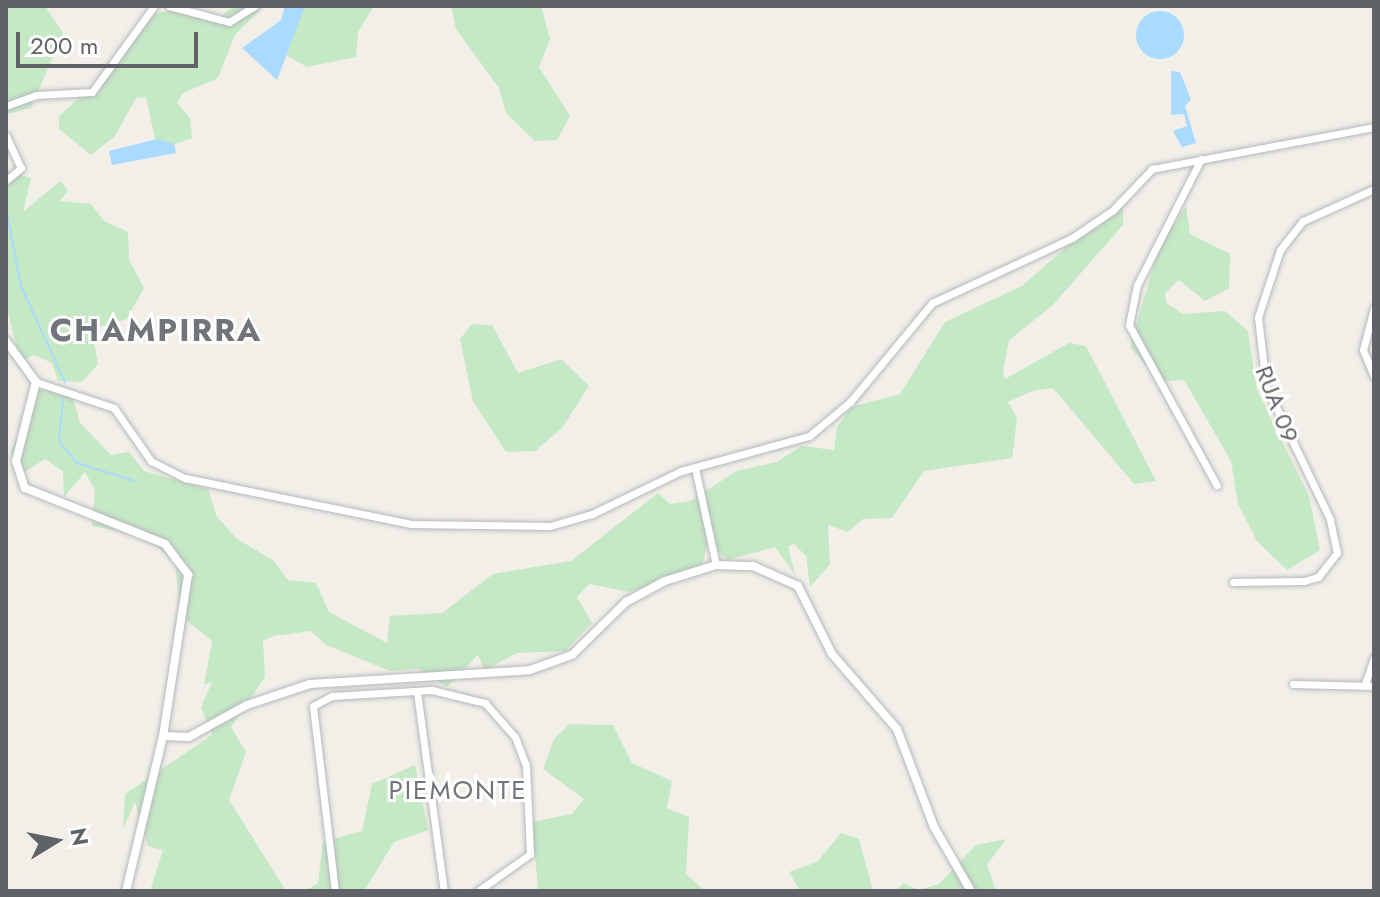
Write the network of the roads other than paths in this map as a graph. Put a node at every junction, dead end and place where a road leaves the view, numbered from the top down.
1 (154, 6) edge
2 (169, 6) edge
3 (255, 6) edge
4 (6, 106) edge
5 (1374, 127) edge
6 (6, 136) edge
7 (1201, 159) junction
8 (6, 180) edge
9 (1374, 189) edge
10 (1374, 308) edge
11 (6, 341) edge
12 (1374, 376) edge
13 (36, 382) junction
14 (695, 468) junction
15 (1217, 486) dead end
16 (716, 565) junction
17 (1233, 582) dead end
18 (1374, 658) edge
19 (394, 676) junction
20 (1293, 684) dead end
21 (1365, 684) junction
22 (1374, 686) edge
23 (417, 692) junction
24 (404, 693) junction
25 (390, 695) junction
26 (163, 736) junction
27 (126, 891) edge
28 (335, 891) edge
29 (444, 891) edge
30 (478, 891) edge
31 (971, 891) edge

1 - 4 street
2 - 3 street
5 - 7 street
6 - 8 street
7 - 14 street
7 - 15 street
9 - 17 street, RUA 09
10 - 12 street
11 - 13 street
13 - 14 street
13 - 26 street
14 - 16 street
16 - 19 street
16 - 31 street
18 - 21 street
19 - 24 street
19 - 25 street
19 - 26 street
20 - 21 street
21 - 22 street
23 - 24 street
23 - 29 street
23 - 30 street
24 - 25 street
25 - 28 street
26 - 27 street

